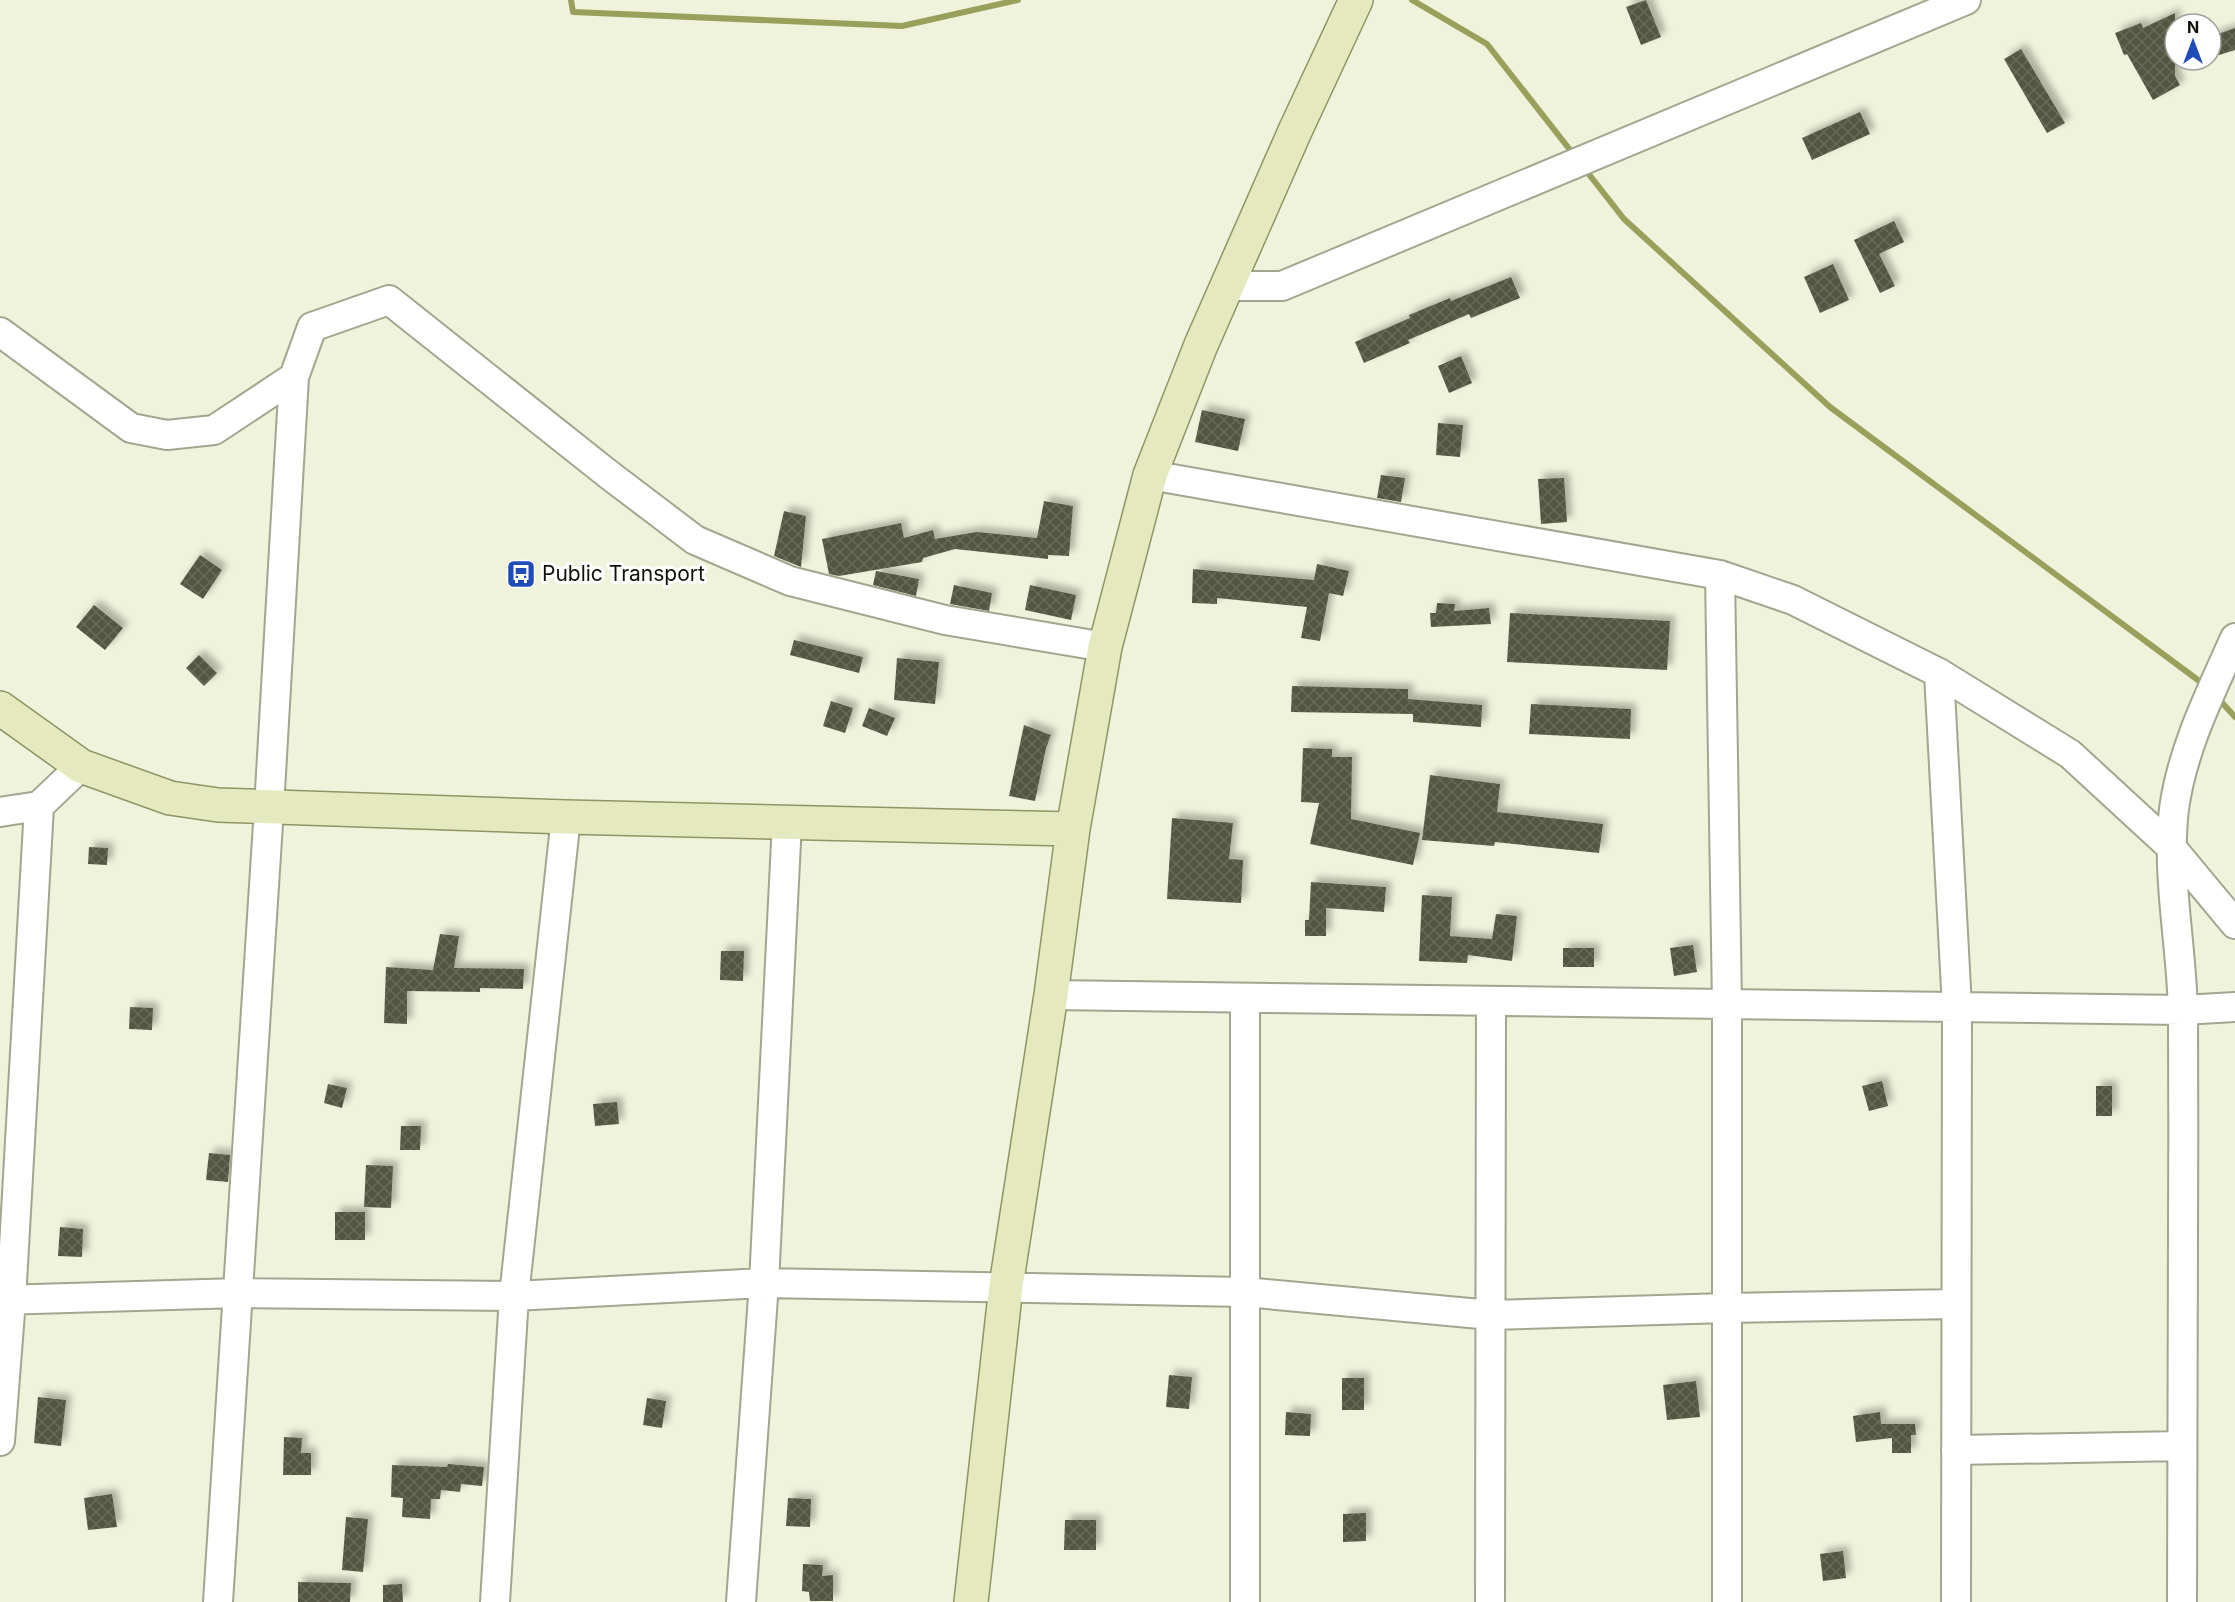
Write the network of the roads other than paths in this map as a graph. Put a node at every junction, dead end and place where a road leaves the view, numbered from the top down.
1 (1356, 0) edge
2 (1966, 0) edge
3 (1227, 286) junction
4 (0, 332) edge
5 (294, 377) junction
6 (1150, 476) junction
7 (1720, 575) junction
8 (2235, 638) edge
9 (1105, 647) junction
10 (1940, 673) junction
11 (0, 708) edge
12 (81, 766) junction
13 (39, 806) junction
14 (270, 808) junction
15 (0, 812) edge
16 (566, 817) junction
17 (787, 822) junction
18 (1073, 829) junction
19 (2171, 847) junction
20 (2235, 924) edge
21 (1051, 995) junction
22 (1245, 998) junction
23 (1491, 1001) junction
24 (1727, 1004) junction
25 (1957, 1007) junction
26 (2235, 1007) edge
27 (2183, 1010) junction
28 (764, 1283) junction
29 (1006, 1286) junction
30 (1245, 1292) junction
31 (239, 1293) junction
32 (514, 1296) junction
33 (5, 1300) edge
34 (1956, 1304) junction
35 (1727, 1308) junction
36 (1491, 1315) junction
37 (0, 1441) edge
38 (2182, 1446) junction
39 (1956, 1450) junction
40 (218, 1602) edge
41 (495, 1602) edge
42 (741, 1602) edge
43 (971, 1602) edge
44 (1245, 1602) edge
45 (1490, 1602) edge
46 (1727, 1602) edge
47 (1956, 1602) edge
48 (2182, 1602) edge

1 - 3 main road
2 - 3 street
3 - 6 main road
4 - 5 street
5 - 9 street
5 - 14 street
6 - 7 street
6 - 9 main road
7 - 10 street
7 - 24 street
8 - 19 street
9 - 18 main road
10 - 19 street
10 - 25 street
11 - 12 main road
12 - 13 street
12 - 14 main road
13 - 15 street
13 - 33 street
14 - 16 main road
14 - 31 street
16 - 17 main road
16 - 32 street
17 - 18 main road
17 - 28 street
18 - 21 main road
19 - 20 street
19 - 27 street
21 - 22 street
21 - 29 main road
22 - 23 street
22 - 30 street
23 - 24 street
23 - 36 street
24 - 25 street
24 - 35 street
25 - 27 street
25 - 34 street
26 - 27 street
27 - 38 street
28 - 29 street
28 - 32 street
28 - 42 street
29 - 30 street
29 - 43 main road
30 - 36 street
30 - 44 street
31 - 32 street
31 - 33 street
31 - 40 street
32 - 41 street
33 - 37 street
34 - 35 street
34 - 39 street
35 - 36 street
35 - 46 street
36 - 45 street
38 - 39 street
38 - 48 street
39 - 47 street

